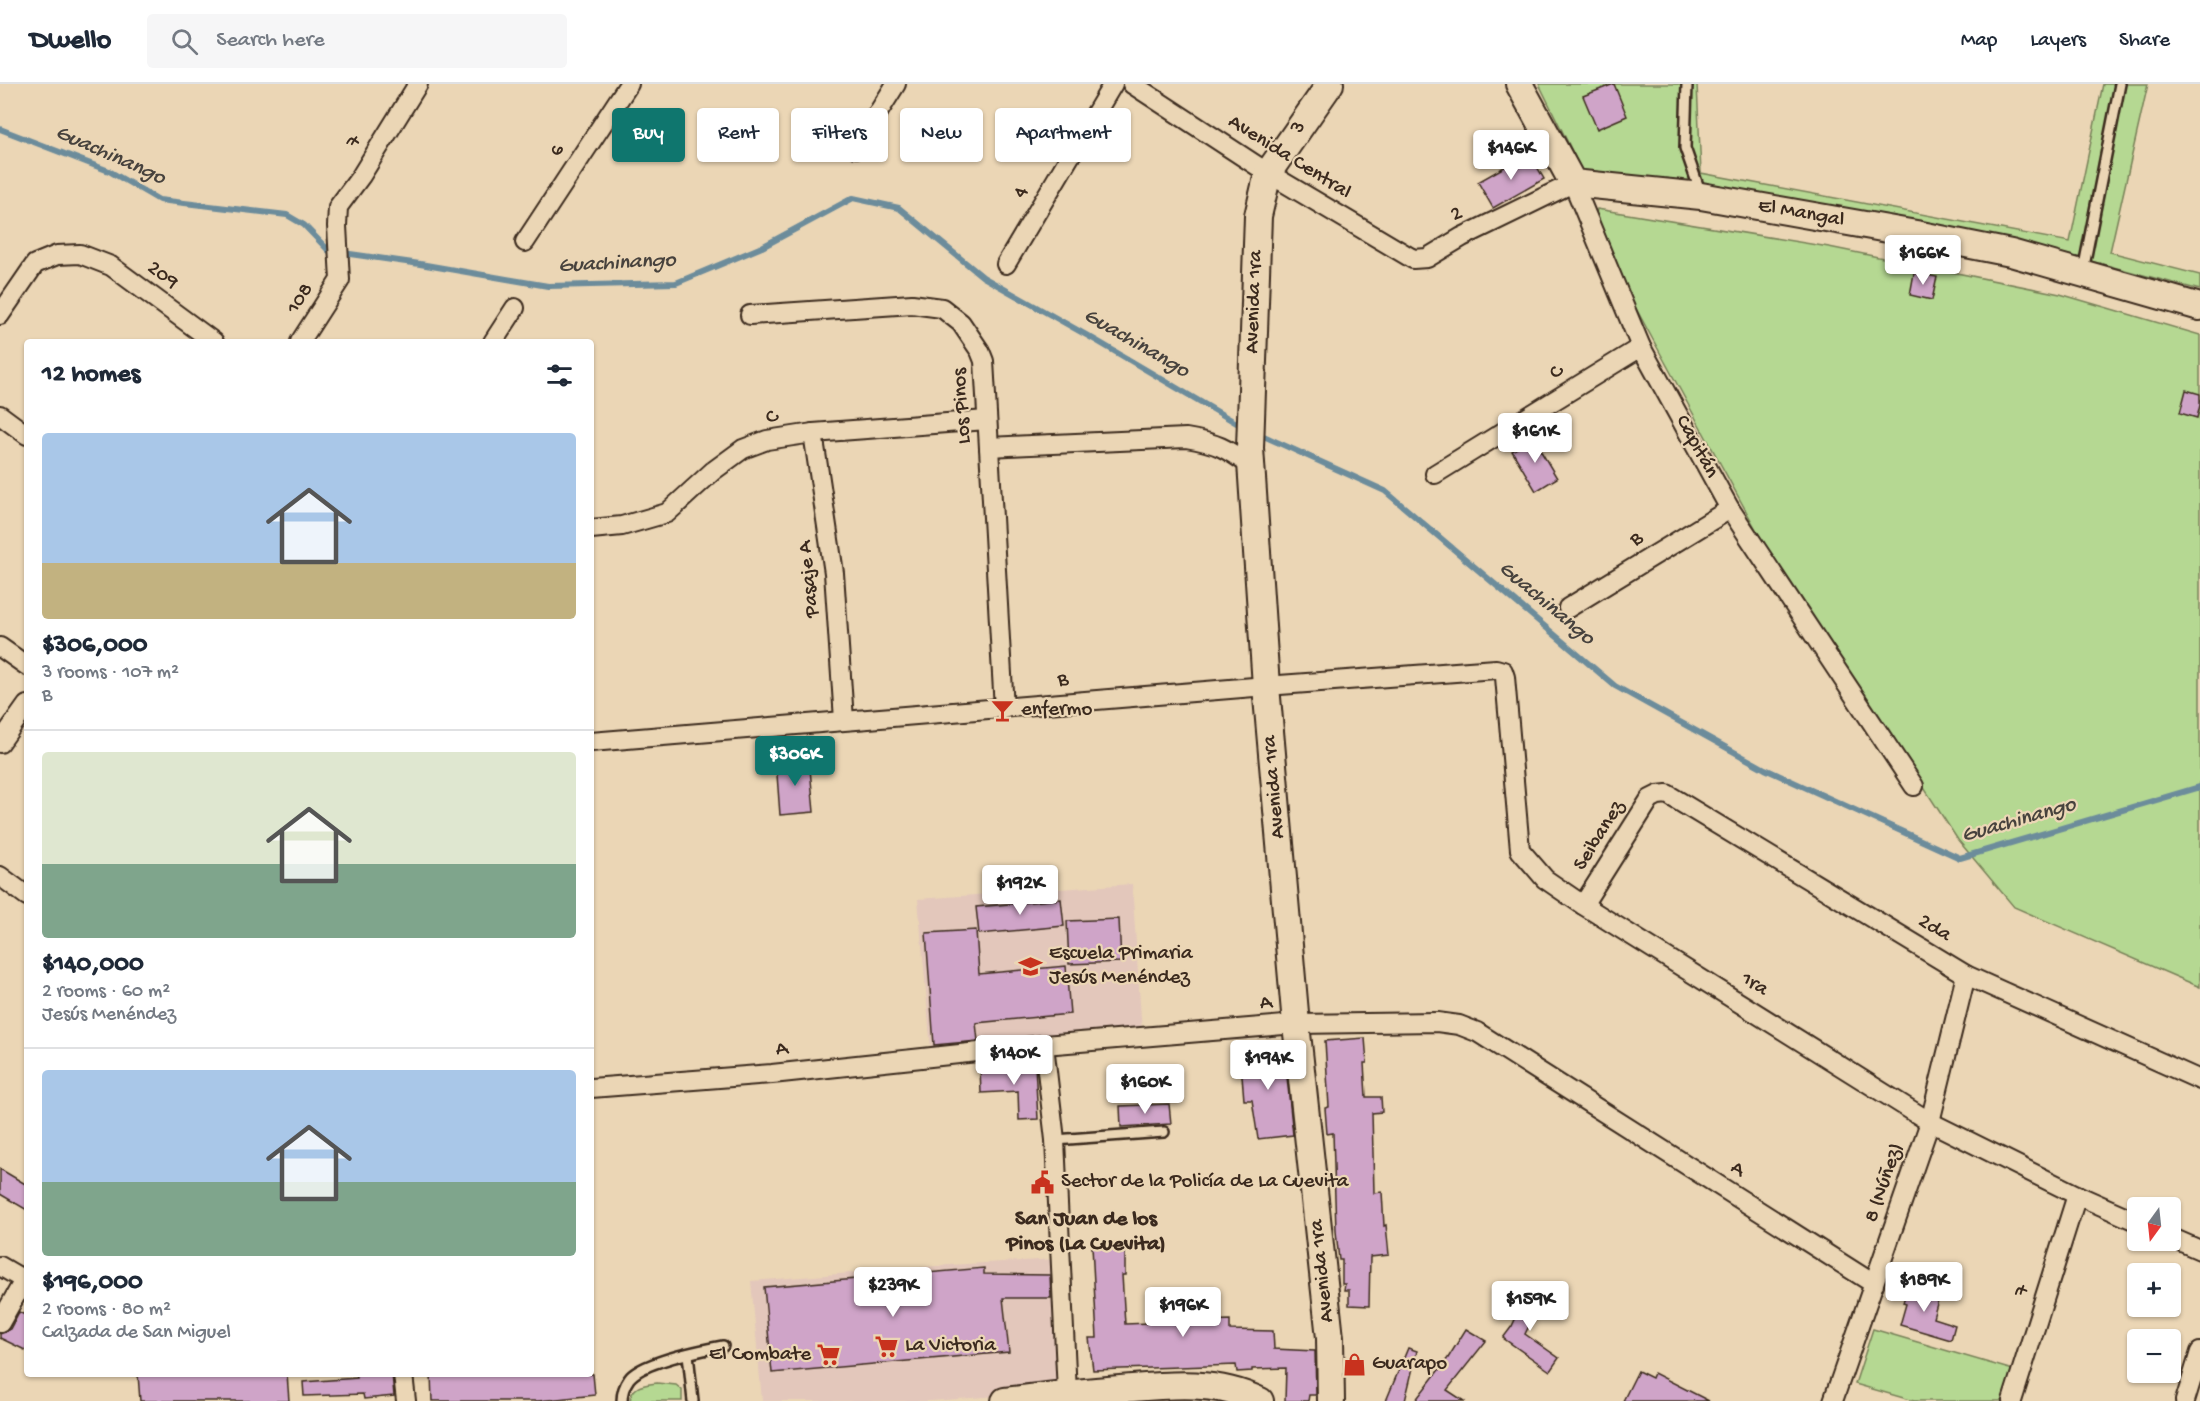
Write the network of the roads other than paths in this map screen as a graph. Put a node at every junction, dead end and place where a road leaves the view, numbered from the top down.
1 (418, 84) edge
2 (629, 84) edge
3 (896, 84) edge
4 (1113, 84) edge
5 (1132, 84) edge
6 (1330, 84) edge
7 (1519, 84) edge
8 (1687, 84) edge
9 (2120, 84) edge
10 (881, 108) edge
11 (1268, 173) junction
12 (1573, 183) junction
13 (1701, 196) junction
14 (525, 242) dead end
15 (1427, 258) joint
16 (1006, 264) dead end
17 (2083, 274) junction
18 (340, 280) joint
19 (2200, 307) edge
20 (515, 308) dead end
21 (0, 315) edge
22 (750, 315) dead end
23 (210, 339) edge
24 (302, 339) edge
25 (495, 339) edge
26 (1641, 347) junction
27 (0, 416) edge
28 (987, 420) junction
29 (24, 433) edge
30 (813, 433) junction
31 (988, 447) junction
32 (1251, 457) junction
33 (1435, 474) dead end
34 (1730, 509) junction
35 (594, 528) edge
36 (1568, 608) dead end
37 (0, 647) edge
38 (24, 664) edge
39 (1503, 670) joint
40 (1266, 686) junction
41 (24, 709) edge
42 (1004, 709) junction
43 (844, 720) junction
44 (594, 742) edge
45 (0, 743) edge
46 (1914, 786) dead end
47 (1658, 795) joint
48 (0, 876) edge
49 (24, 894) edge
50 (1583, 905) junction
51 (1966, 975) junction
52 (1296, 1024) junction
53 (1044, 1046) junction
54 (2200, 1080) edge
55 (594, 1088) edge
56 (1930, 1122) junction
57 (1164, 1132) dead end
58 (1055, 1140) junction
59 (2077, 1195) junction
60 (2127, 1217) edge
61 (2181, 1242) edge
62 (2200, 1250) edge
63 (0, 1266) edge
64 (24, 1277) edge
65 (24, 1281) edge
66 (1874, 1284) junction
67 (0, 1323) edge
68 (723, 1346) dead end
69 (2200, 1352) edge
70 (688, 1354) junction
71 (403, 1377) edge
72 (1067, 1393) junction
73 (1122, 1395) edge
74 (406, 1401) edge
75 (622, 1401) edge
76 (693, 1401) edge
77 (1005, 1401) edge
78 (1260, 1401) edge
79 (1331, 1401) edge
80 (1833, 1401) edge
81 (2012, 1401) edge
82 (2185, 1401) edge

1 - 18 street, 7
2 - 14 street, 6
3 - 10 street
4 - 16 street, 4
5 - 11 street, Avenida Central
6 - 11 street, 3
7 - 12 street, Capitán
8 - 13 lane
9 - 17 lane
11 - 15 street, Avenida Central
11 - 32 street, Avenida 1ra
12 - 13 street, El Mangal
12 - 15 street, 2
12 - 26 street, Capitán
13 - 17 street, El Mangal
17 - 19 street, El Mangal
18 - 24 street, 108
20 - 25 street
21 - 23 street, 209
22 - 28 street, Los Pinos
26 - 33 street, C
26 - 34 street, Capitán
27 - 29 street
28 - 30 street, C
28 - 31 street, Los Pinos
30 - 35 street, C
30 - 43 street, Pasaje A
31 - 32 street
31 - 42 street, Los Pinos
32 - 40 street, Avenida 1ra
34 - 36 street, B
34 - 46 street, Capitán
37 - 38 street
39 - 40 street, B
39 - 50 street, 1ra
40 - 42 street, B
40 - 52 street, Avenida 1ra
41 - 45 street
42 - 43 street, B
43 - 44 street, B
47 - 50 street, Seibanez
47 - 51 street, 2da
48 - 49 street
50 - 56 street, 1ra
51 - 54 street, 2da
51 - 56 street, 8 (Núñez)
52 - 53 street, A
52 - 66 street, A
52 - 79 street, Avenida 1ra
53 - 55 street, A
53 - 58 street
56 - 59 street, 1ra
56 - 66 street, 8 (Núñez)
57 - 58 lane
58 - 72 street
59 - 60 street, 1ra
59 - 81 street, 7
61 - 62 street
63 - 64 street
65 - 67 street
66 - 80 street, 8 (Núñez)
68 - 70 lane
69 - 82 street
70 - 75 lane
70 - 76 lane
71 - 74 street
72 - 73 street
72 - 77 street
73 - 78 street

